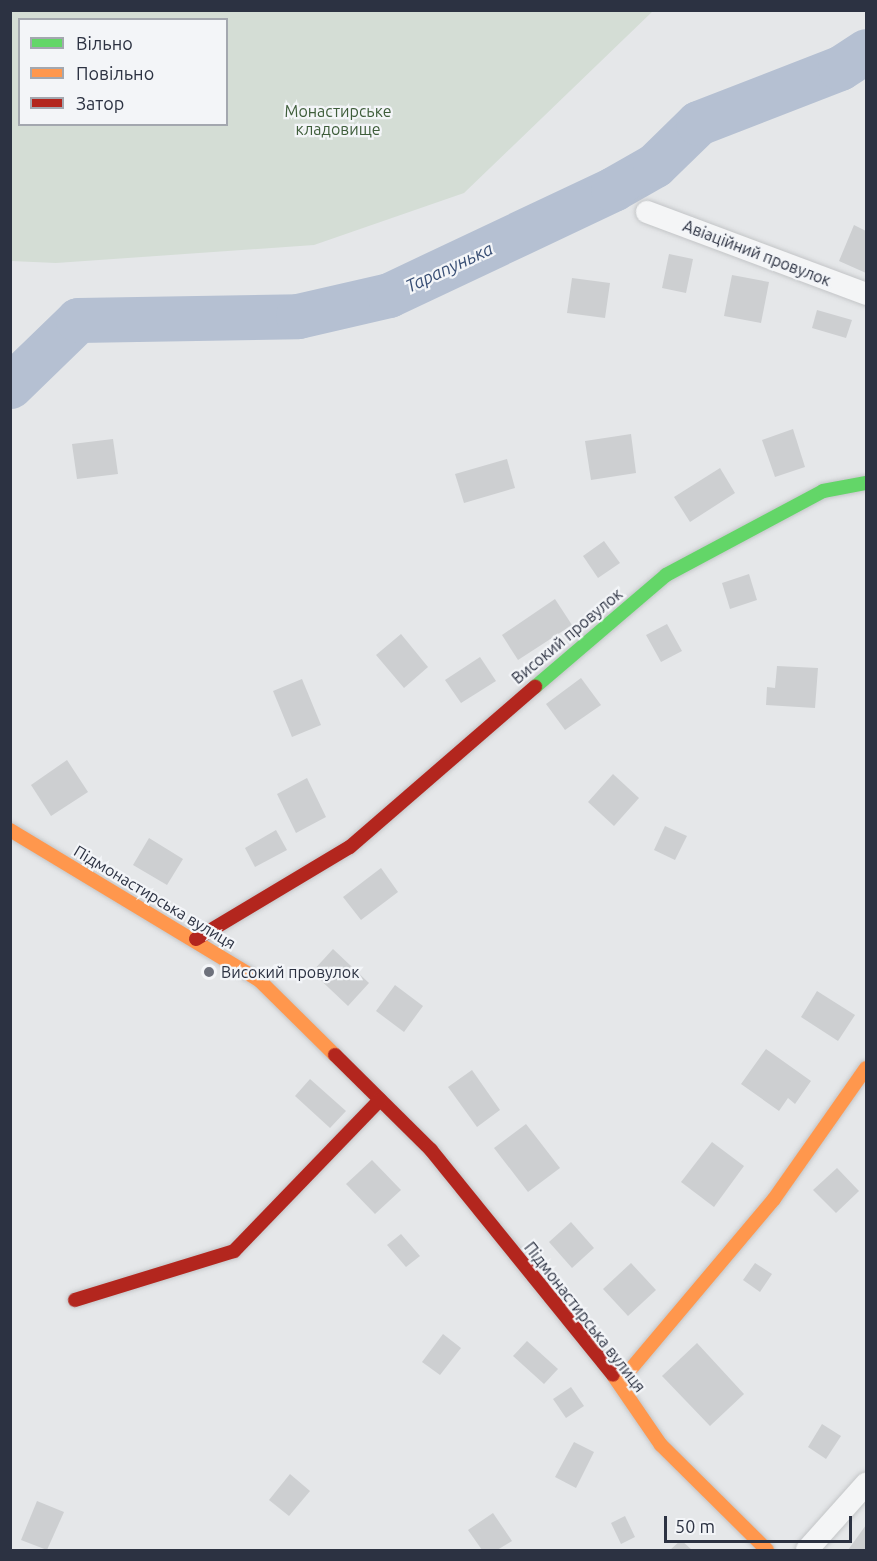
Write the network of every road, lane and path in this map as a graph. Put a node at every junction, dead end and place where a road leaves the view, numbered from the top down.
1 (647, 212) dead end
2 (867, 294) edge
3 (867, 483) edge
4 (10, 830) edge
5 (196, 939) junction
6 (867, 1068) edge
7 (380, 1100) junction
8 (75, 1300) dead end
9 (619, 1383) junction
10 (867, 1484) edge
11 (767, 1551) edge
12 (807, 1551) edge

1 - 2 street, Авіаційний провулок
3 - 5 street, Високий провулок
4 - 5 street, Підмонастирська вулиця
5 - 7 street, Підмонастирська вулиця
6 - 9 street
7 - 8 street
7 - 9 street, Підмонастирська вулиця
9 - 11 street, Підмонастирська вулиця
10 - 12 street

